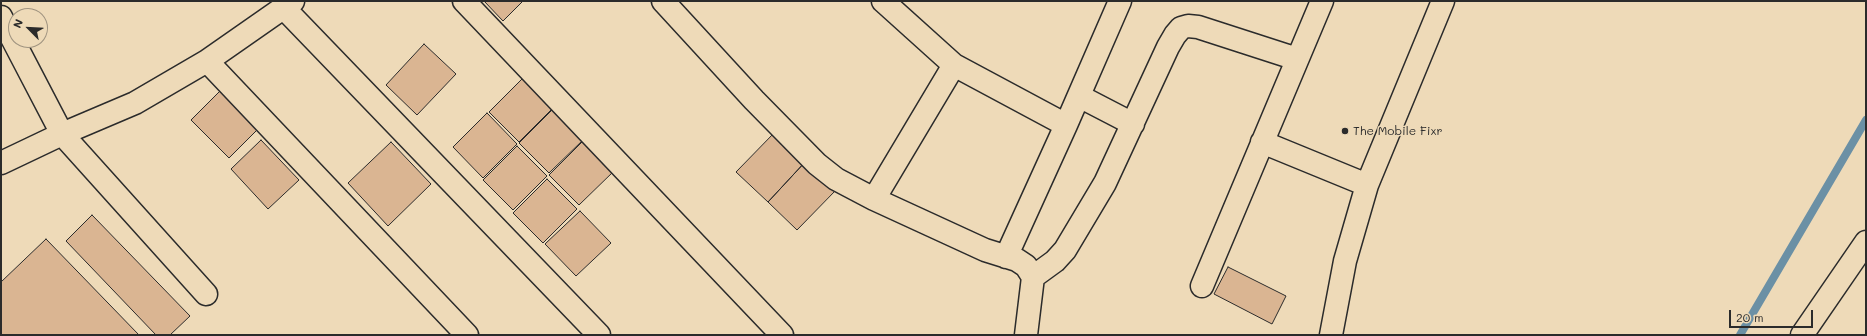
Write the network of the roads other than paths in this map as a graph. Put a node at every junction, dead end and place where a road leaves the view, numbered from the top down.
1 (464, 1) edge
2 (663, 1) edge
3 (883, 1) edge
4 (1120, 1) edge
5 (1322, 1) edge
6 (1443, 1) edge
7 (288, 4) edge
8 (1, 17) edge
9 (1297, 59) junction
10 (207, 61) junction
11 (954, 65) junction
12 (1080, 96) junction
13 (1133, 124) junction
14 (1066, 126) junction
15 (62, 134) junction
16 (1262, 142) junction
17 (1, 164) edge
18 (1367, 185) junction
19 (874, 199) junction
20 (1866, 242) edge
21 (1006, 257) junction
22 (1033, 277) junction
23 (1202, 286) dead end
24 (206, 294) dead end
25 (467, 335) edge
26 (599, 335) edge
27 (782, 335) edge
28 (1026, 335) edge
29 (1331, 335) edge
30 (1802, 335) edge

1 - 27 street
2 - 19 street
3 - 11 street
4 - 12 street
5 - 9 street
6 - 18 street
7 - 10 street
7 - 26 street
8 - 15 street
9 - 13 street
9 - 16 street
10 - 15 street
10 - 25 street
11 - 14 street
11 - 19 street
12 - 13 street
12 - 14 street
13 - 22 street
14 - 21 street
15 - 17 street
15 - 24 street
16 - 18 street
16 - 23 street
18 - 29 street
19 - 21 street
20 - 30 street
21 - 22 street
22 - 28 street

